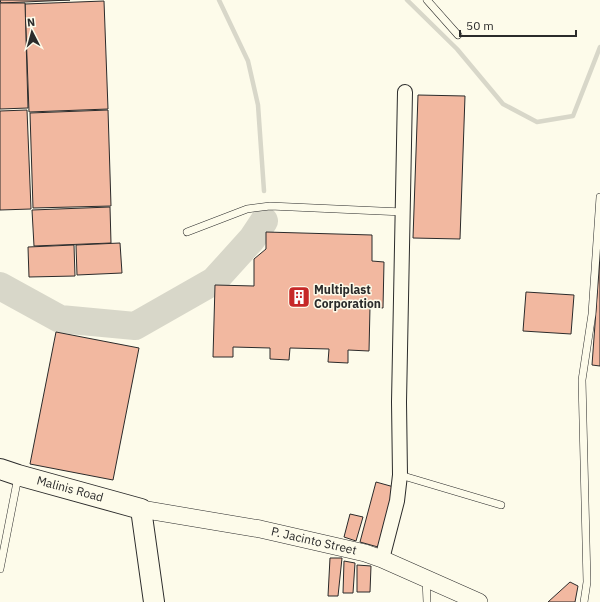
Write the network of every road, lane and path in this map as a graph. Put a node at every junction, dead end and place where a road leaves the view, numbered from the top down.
1 (427, 0) edge
2 (458, 35) dead end
3 (405, 92) dead end
4 (600, 197) edge
5 (403, 212) junction
6 (187, 232) dead end
7 (9, 472) edge
8 (400, 475) junction
9 (502, 505) dead end
10 (141, 509) junction
11 (382, 559) junction
12 (0, 569) edge
13 (426, 578) junction
14 (154, 602) edge
15 (427, 602) edge
16 (480, 602) edge
17 (584, 602) edge

1 - 2 lane
3 - 5 street
4 - 17 lane
5 - 6 lane
5 - 8 street
7 - 10 main road, Malinis Road
7 - 12 lane
8 - 9 lane
8 - 11 street
10 - 11 street, P. Jacinto Street
10 - 14 main road
11 - 13 street, P. Jacinto Street
13 - 15 lane
13 - 16 street, P. Jacinto Street

